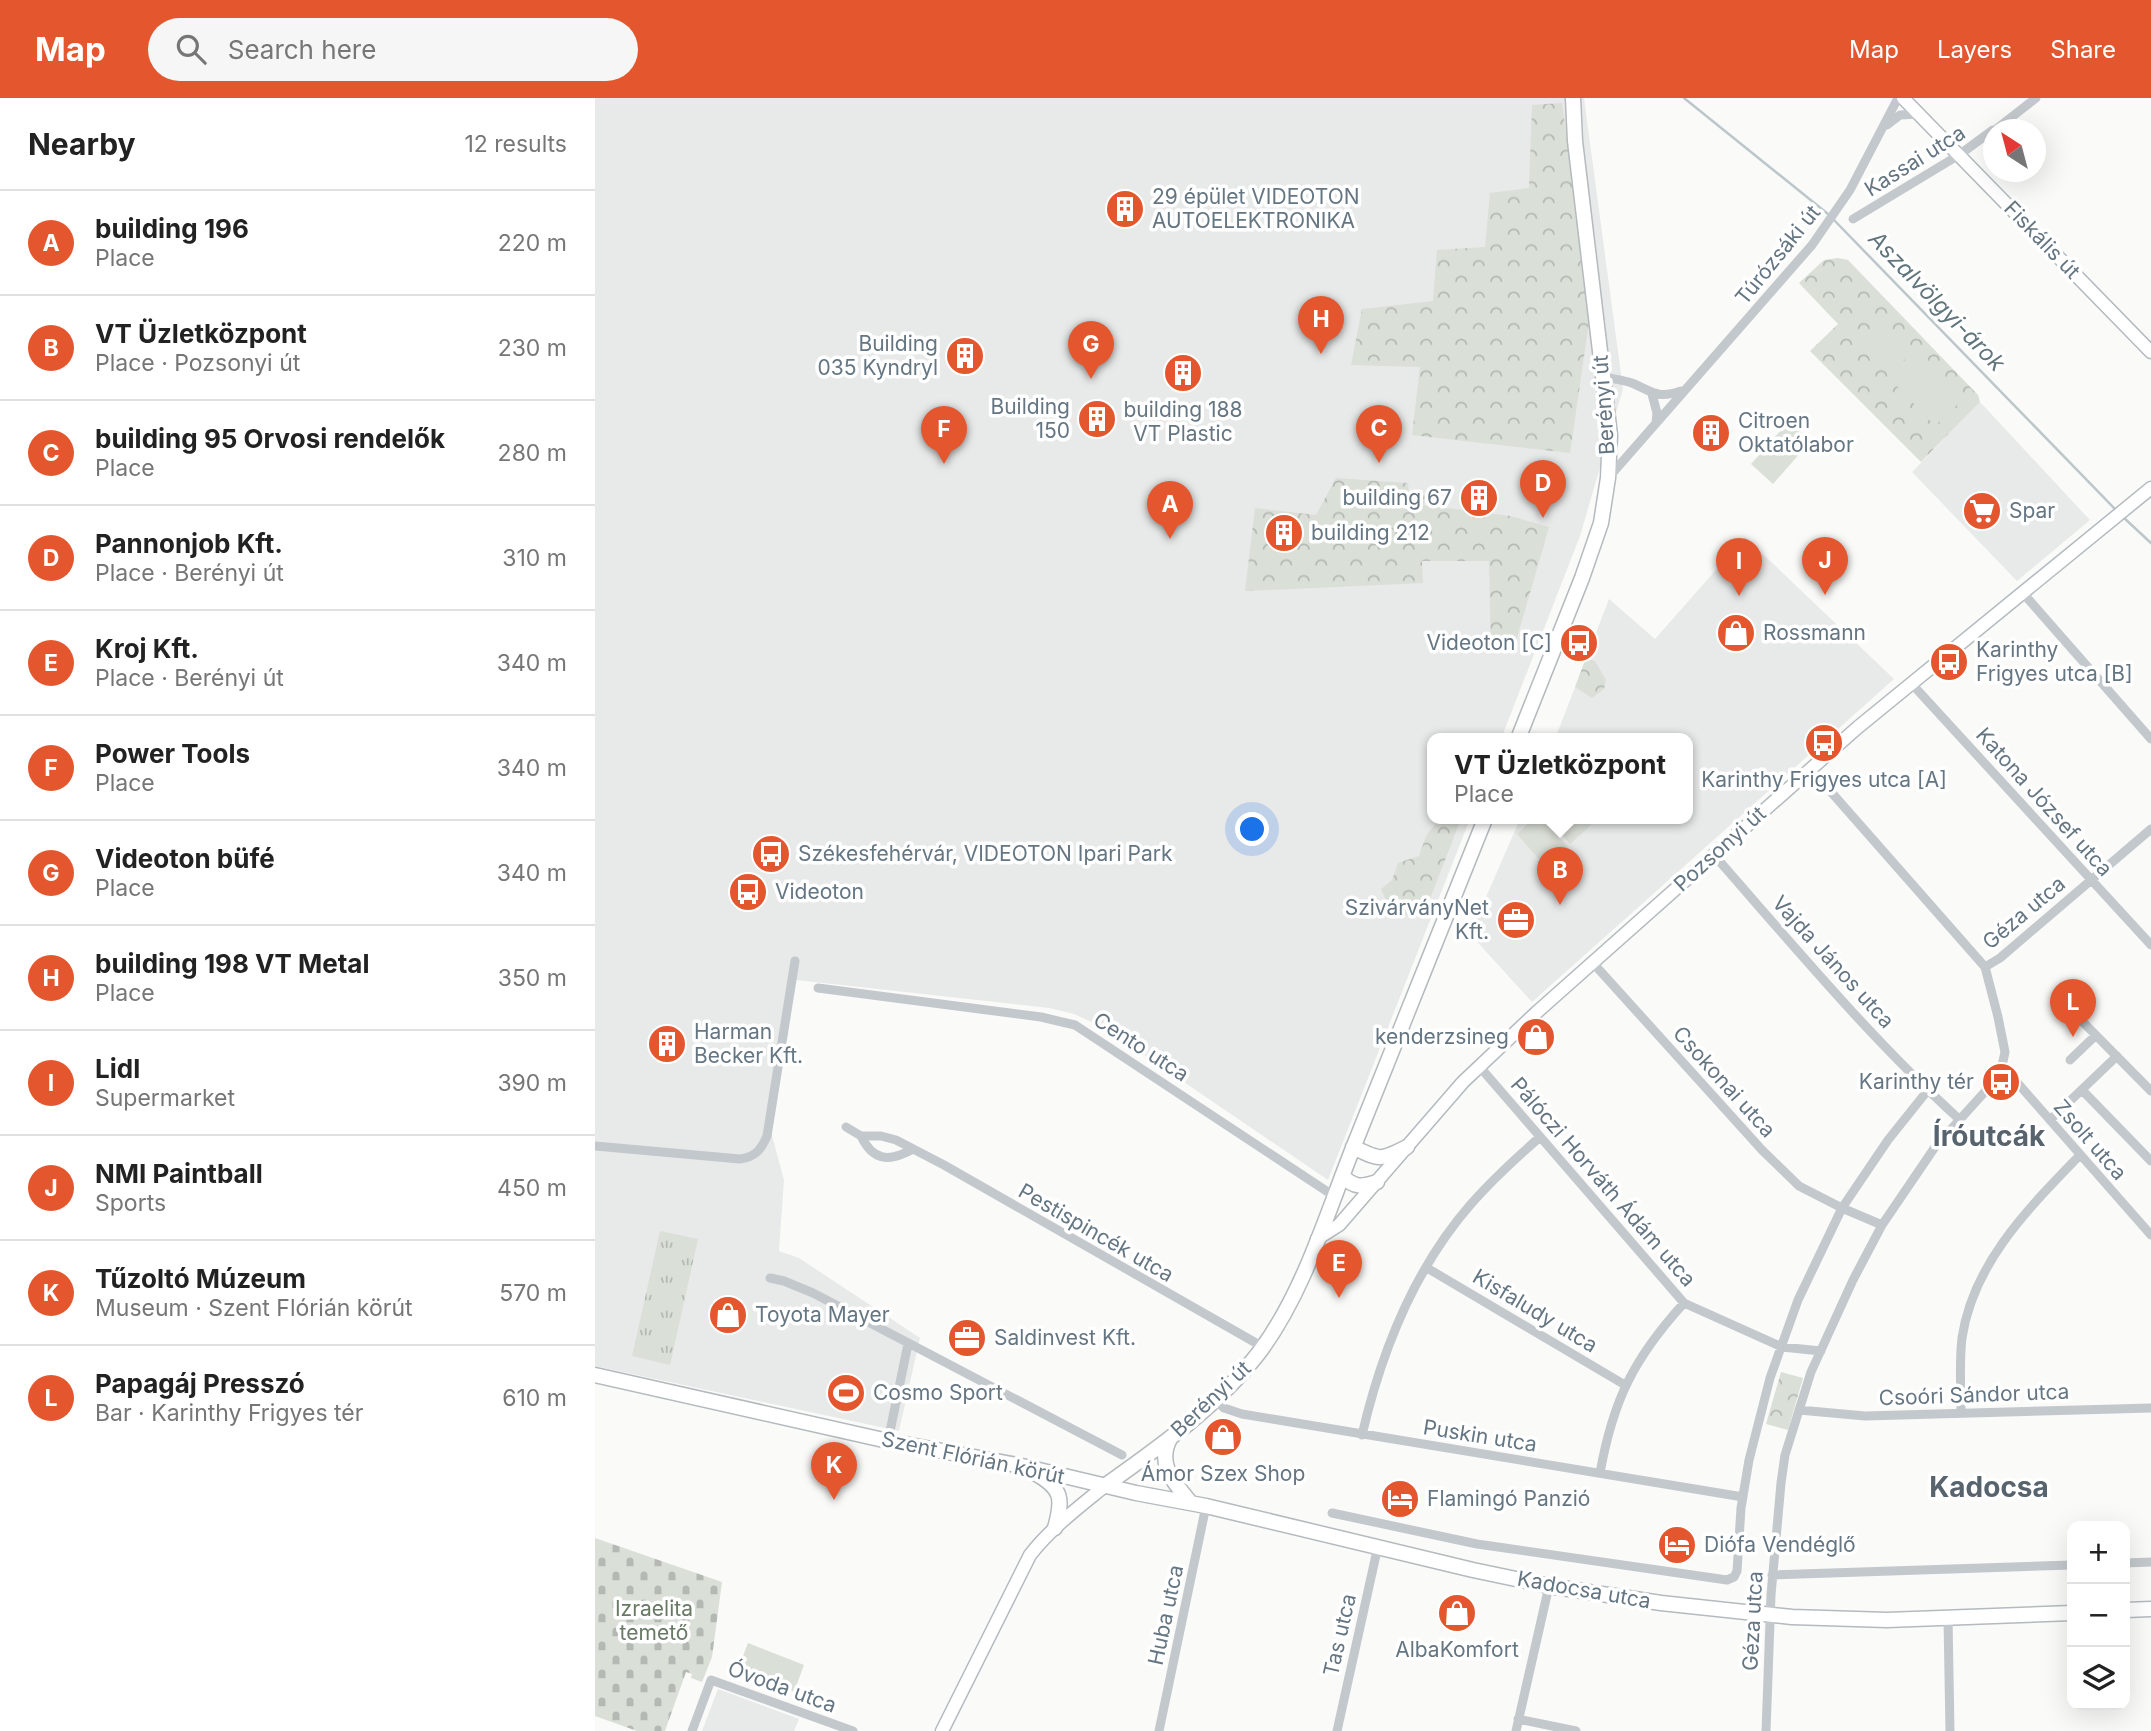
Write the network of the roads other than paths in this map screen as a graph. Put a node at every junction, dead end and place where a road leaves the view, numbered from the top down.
1 (1573, 98) edge
2 (1901, 98) edge
3 (2036, 98) edge
4 (1919, 114) junction
5 (2008, 119) edge
6 (1883, 129) junction
7 (1983, 138) edge
8 (1959, 155) junction
9 (1853, 219) dead end
10 (2151, 352) edge
11 (1604, 377) junction
12 (1683, 390) junction
13 (1652, 394) junction
14 (1655, 423) junction
15 (1608, 478) junction
16 (2151, 488) edge
17 (2022, 592) junction
18 (1911, 682) junction
19 (1520, 733) edge
20 (2151, 739) edge
21 (1810, 768) junction
22 (1483, 824) edge
23 (2151, 828) edge
24 (1714, 855) junction
25 (2091, 880) junction
26 (2151, 945) edge
27 (795, 961) dead end
28 (1593, 963) junction
29 (1985, 967) junction
30 (818, 988) dead end
31 (2075, 1014) dead end
32 (2096, 1035) junction
33 (2117, 1056) junction
34 (2070, 1060) dead end
35 (1479, 1066) junction
36 (2002, 1070) junction
37 (1927, 1090) junction
38 (2082, 1090) junction
39 (2151, 1091) edge
40 (1959, 1119) junction
41 (2050, 1121) junction
42 (846, 1126) dead end
43 (861, 1136) junction
44 (1540, 1137) junction
45 (595, 1146) edge
46 (1353, 1147) junction
47 (1406, 1147) junction
48 (911, 1150) junction
49 (2079, 1156) junction
50 (2151, 1161) edge
51 (1342, 1176) junction
52 (1377, 1182) junction
53 (1334, 1196) junction
54 (1842, 1208) junction
55 (1882, 1226) junction
56 (2151, 1235) edge
57 (1317, 1239) junction
58 (1427, 1268) junction
59 (770, 1278) dead end
60 (1684, 1303) junction
61 (908, 1344) junction
62 (1263, 1347) junction
63 (1782, 1347) junction
64 (1821, 1351) junction
65 (595, 1375) edge
66 (1625, 1385) junction
67 (1215, 1399) junction
68 (2151, 1408) edge
69 (1799, 1410) junction
70 (1961, 1413) junction
71 (1362, 1435) junction
72 (1171, 1437) junction
73 (888, 1440) junction
74 (1122, 1455) dead end
75 (1022, 1466) junction
76 (1599, 1473) junction
77 (1106, 1485) junction
78 (1743, 1497) junction
79 (1191, 1503) junction
80 (1206, 1506) junction
81 (1332, 1513) dead end
82 (1055, 1528) junction
83 (1378, 1546) junction
84 (2151, 1562) edge
85 (2130, 1563) edge
86 (2067, 1565) edge
87 (1773, 1575) junction
88 (1734, 1577) joint
89 (1549, 1586) junction
90 (2151, 1609) edge
91 (2130, 1610) edge
92 (2067, 1613) edge
93 (1770, 1615) junction
94 (1948, 1618) junction
95 (1518, 1719) junction
96 (692, 1731) edge
97 (853, 1731) edge
98 (942, 1731) edge
99 (1159, 1731) edge
100 (1337, 1731) edge
101 (1516, 1731) edge
102 (1576, 1731) edge
103 (1766, 1731) edge
104 (1950, 1731) edge

1 - 11 main road, Berényi út
2 - 4 street, Fiskális út
2 - 6 street, Túrózsáki út
3 - 5 street, Kassai utca
4 - 6 street
4 - 8 street, Fiskális út
6 - 12 street, Túrózsáki út
7 - 8 street, Kassai utca
8 - 9 street, Kassai utca
8 - 10 street, Fiskális út
11 - 13 street
11 - 15 main road, Berényi út
12 - 13 street
12 - 14 street, Túrózsáki út
13 - 14 street
14 - 15 street, Túrózsáki út
15 - 19 main road, Berényi út
16 - 17 street, Pozsonyi út
17 - 18 street, Pozsonyi út
17 - 20 street
18 - 21 street, Pozsonyi út
18 - 25 street, Katona József utca
21 - 24 street, Pozsonyi út
21 - 29 street
22 - 46 main road, Berényi út
23 - 25 street, Géza utca
24 - 28 street, Pozsonyi út
24 - 37 street, Vajda János utca
25 - 26 street, Katona József utca
25 - 29 street, Géza utca
27 - 45 street
28 - 35 street, Pozsonyi út
28 - 54 street, Csokonai utca
29 - 36 street, Géza utca
30 - 53 street, Cento utca
31 - 32 street
32 - 33 street
32 - 34 street
33 - 38 street
33 - 39 street
35 - 44 street, Pálóczi Horváth Ádám utca
35 - 47 street, Pozsonyi út
36 - 40 street, Géza utca
36 - 41 street, Zsolt utca
37 - 40 street
37 - 54 street, Géza utca
38 - 41 street
38 - 50 street
40 - 55 street, Géza utca
41 - 49 street, Zsolt utca
42 - 43 street, Pestispincék utca
43 - 48 street, Pestispincék utca
43 - 48 street, Pestispincék utca
44 - 58 street
44 - 60 street, Pálóczi Horváth Ádám utca
46 - 47 main road
46 - 51 main road, Berényi út
47 - 52 street, Pozsonyi út
48 - 62 street, Pestispincék utca
49 - 56 street, Zsolt utca
49 - 70 street
51 - 52 main road
51 - 53 main road, Berényi út
52 - 57 street, Pozsonyi út
53 - 57 main road, Berényi út
54 - 55 street
54 - 63 street, Géza utca
55 - 64 street, Géza utca
57 - 62 main road, Berényi út
58 - 66 street, Kisfaludy utca
58 - 71 street
59 - 61 street
60 - 63 street, Pálóczi Horváth Ádám utca
60 - 66 street
61 - 73 street
61 - 74 street
62 - 67 main road, Berényi út
63 - 64 street
63 - 78 street, Géza utca
64 - 69 street, Géza utca
65 - 73 main road, Szent Flórián körút
66 - 76 street
67 - 71 street, Puskin utca
67 - 72 main road, Berényi út
68 - 70 street, Csoóri Sándor utca
69 - 70 street, Csoóri Sándor utca
69 - 87 street, Géza utca
71 - 76 street, Puskin utca
72 - 77 main road, Berényi út
72 - 79 main road
73 - 75 main road, Szent Flórián körút
75 - 77 main road, Szent Flórián körút
75 - 82 main road
76 - 78 street, Puskin utca
77 - 79 main road, Kadocsa utca
77 - 82 street, Berényi út
78 - 88 street, Géza utca
79 - 80 main road, Kadocsa utca
80 - 83 main road, Kadocsa utca
80 - 99 street, Huba utca
81 - 88 street, Kadocsa utca
82 - 98 street, Berényi út
83 - 89 main road, Kadocsa utca
83 - 100 street, Tas utca
84 - 85 street
86 - 87 street
87 - 93 street, Géza utca
89 - 93 main road, Kadocsa utca
89 - 95 street
90 - 91 main road
92 - 94 main road, Kadocsa utca
93 - 94 main road, Kadocsa utca
93 - 103 street, Géza utca
94 - 104 street
95 - 101 street
95 - 102 street
96 - 97 street, Óvoda utca

